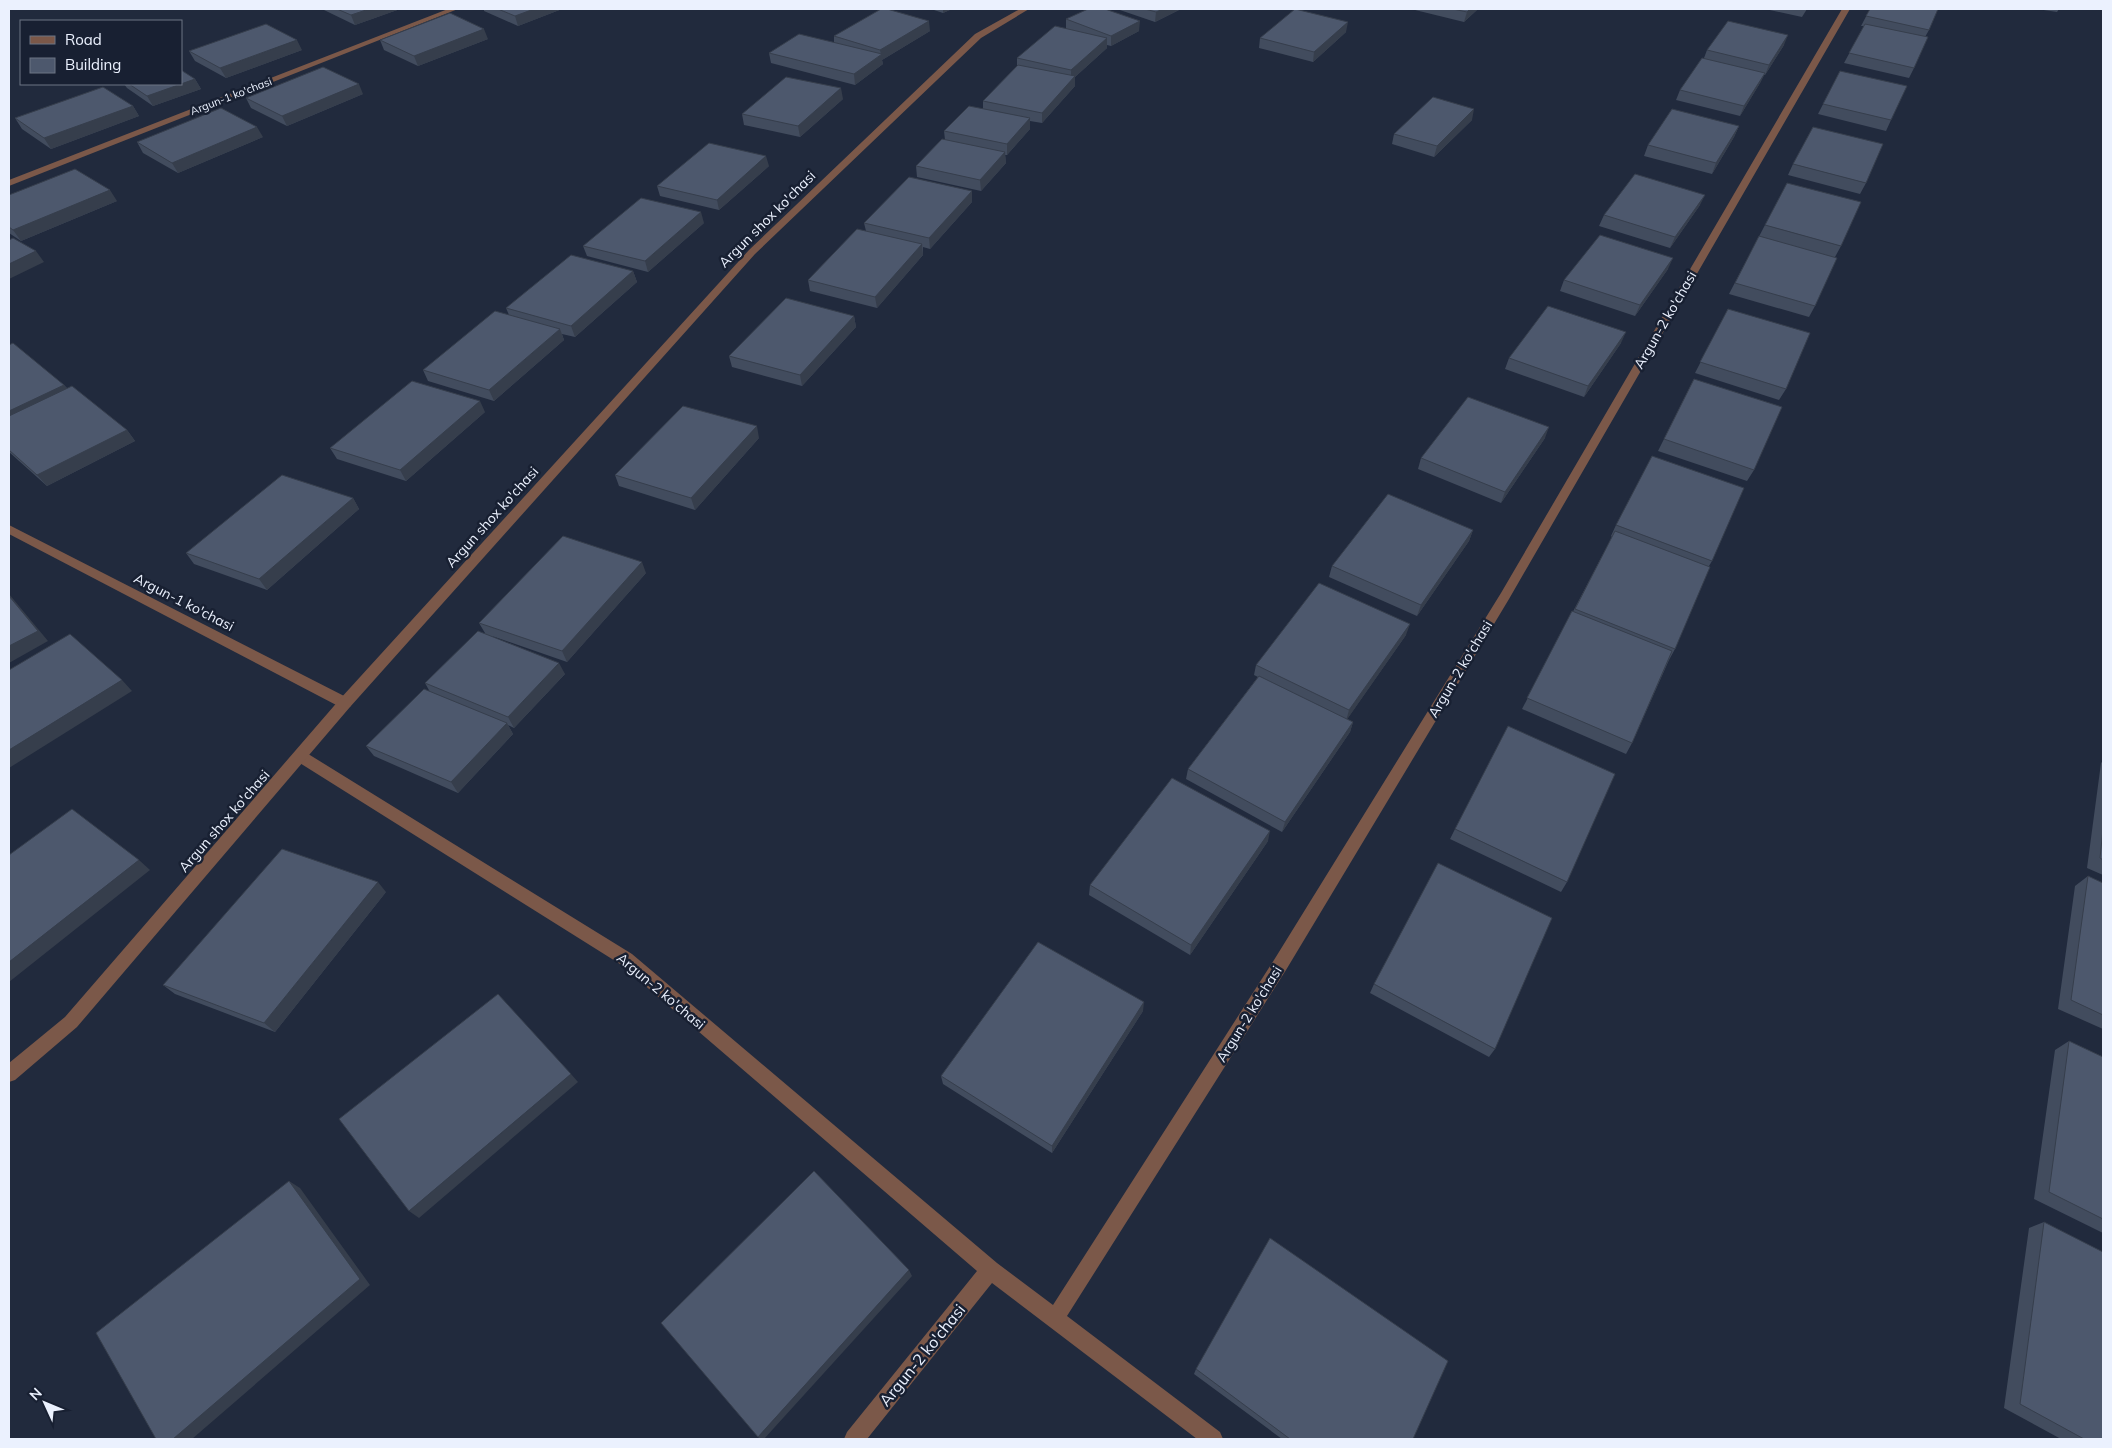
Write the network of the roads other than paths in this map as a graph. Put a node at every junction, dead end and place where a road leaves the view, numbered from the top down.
1 (454, 9) edge
2 (1025, 9) edge
3 (1846, 9) edge
4 (9, 184) edge
5 (9, 528) edge
6 (345, 703) junction
7 (300, 756) junction
8 (9, 1074) edge
9 (990, 1270) junction
10 (1056, 1318) junction
11 (854, 1439) edge
12 (1213, 1439) edge

1 - 4 street, Argun-1 ko'chasi
2 - 6 street, Argun shox ko'chasi
3 - 10 street, Argun-2 ko'chasi
5 - 6 street, Argun-1 ko'chasi
6 - 7 street, Argun shox ko'chasi
7 - 8 street, Argun shox ko'chasi
7 - 9 street, Argun-2 ko'chasi
9 - 10 street, Argun-2 ko'chasi
9 - 11 street, Argun-2 ko'chasi
10 - 12 street, Argun-2 ko'chasi

